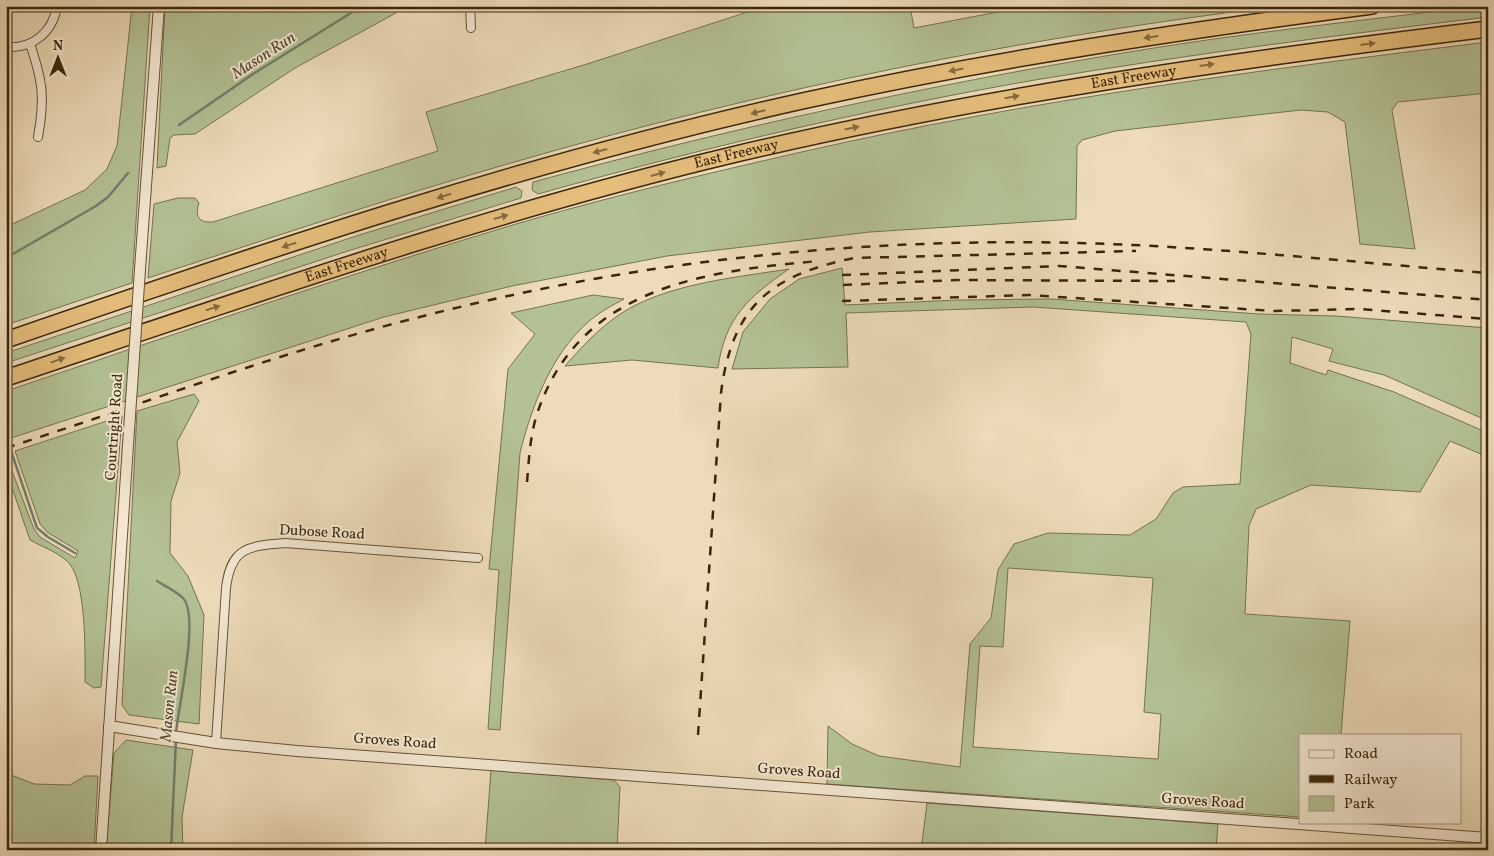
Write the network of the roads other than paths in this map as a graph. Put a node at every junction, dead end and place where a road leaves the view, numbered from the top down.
1 (57, 6) edge
2 (158, 6) edge
3 (470, 6) edge
4 (1372, 6) edge
5 (471, 28) dead end
6 (1488, 29) edge
7 (30, 44) junction
8 (6, 47) edge
9 (38, 137) dead end
10 (6, 340) edge
11 (9, 377) edge
12 (478, 558) dead end
13 (109, 726) junction
14 (216, 743) junction
15 (1488, 838) edge
16 (101, 850) edge

1 - 7 street
2 - 13 street, Courtright Road, bridge
3 - 5 street
4 -> 10 highway
11 -> 6 highway, East Freeway
7 - 8 street
7 - 9 street
12 - 14 street, Dubose Road
13 - 14 street, Groves Road
13 - 16 street, Courtright Road
14 - 15 street, Groves Road

